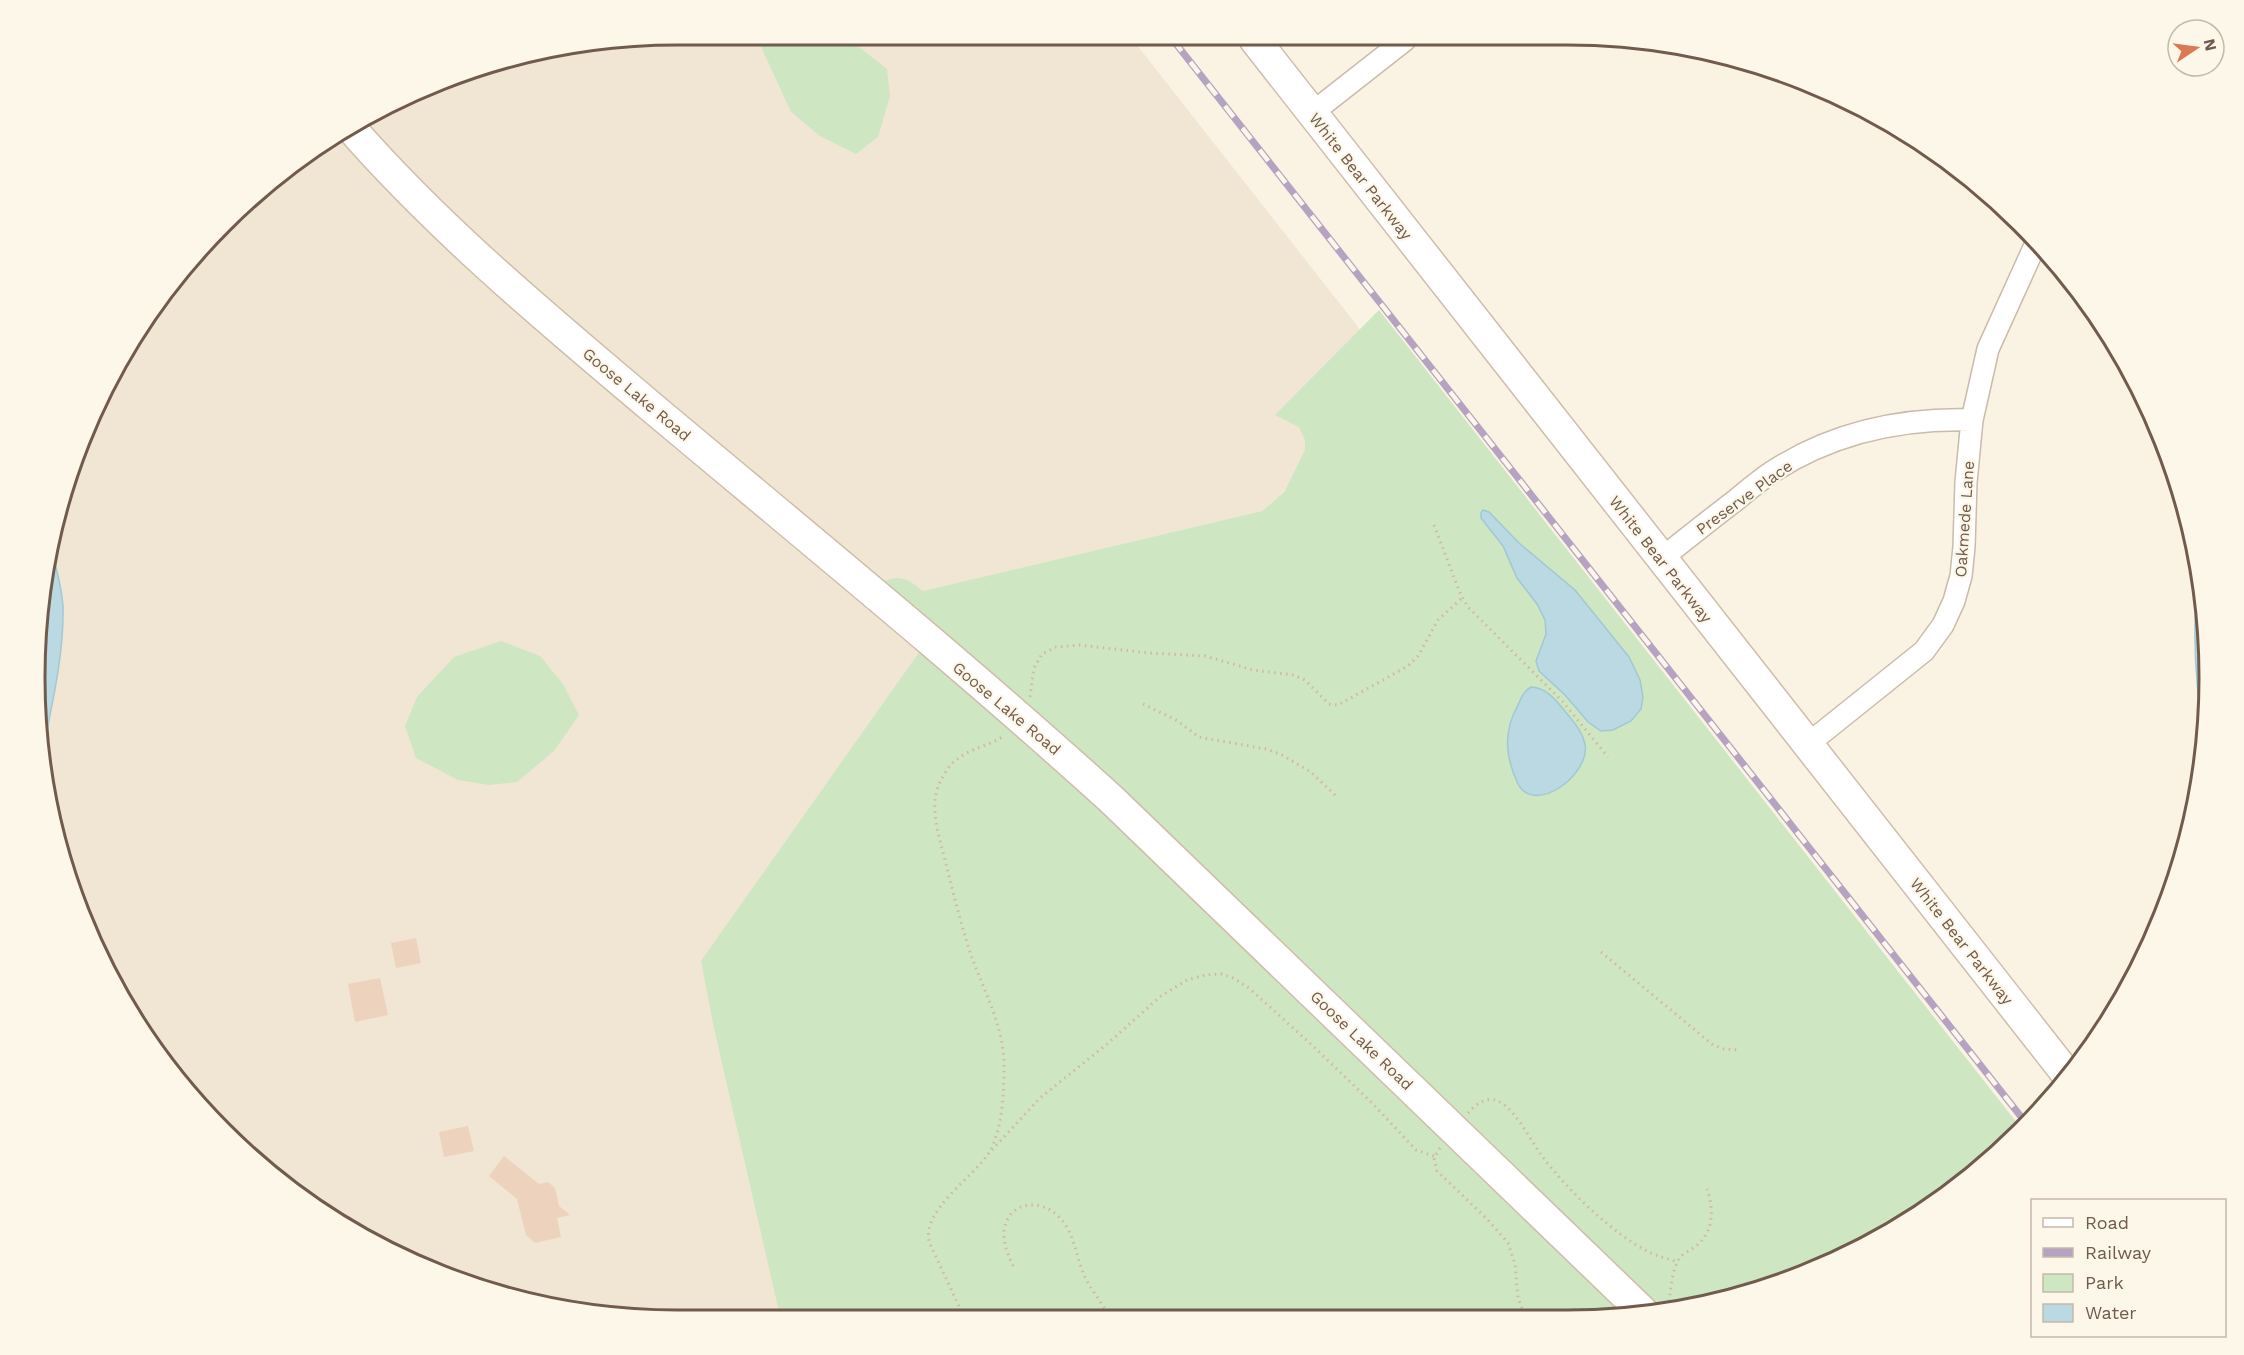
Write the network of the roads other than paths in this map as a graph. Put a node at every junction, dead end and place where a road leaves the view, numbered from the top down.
1 (1259, 45) edge
2 (1399, 45) edge
3 (1312, 113) junction
4 (356, 133) edge
5 (2033, 250) edge
6 (1972, 420) junction
7 (1661, 559) junction
8 (1808, 744) junction
9 (2063, 1069) edge
10 (1637, 1306) edge

1 - 3 street, White Bear Parkway
2 - 3 street
3 - 7 street, White Bear Parkway
4 - 10 street, Goose Lake Road
5 - 6 street, Oakmede Lane
6 - 7 street, Preserve Place
6 - 8 street, Oakmede Lane
7 - 8 street, White Bear Parkway
8 - 9 street, White Bear Parkway

